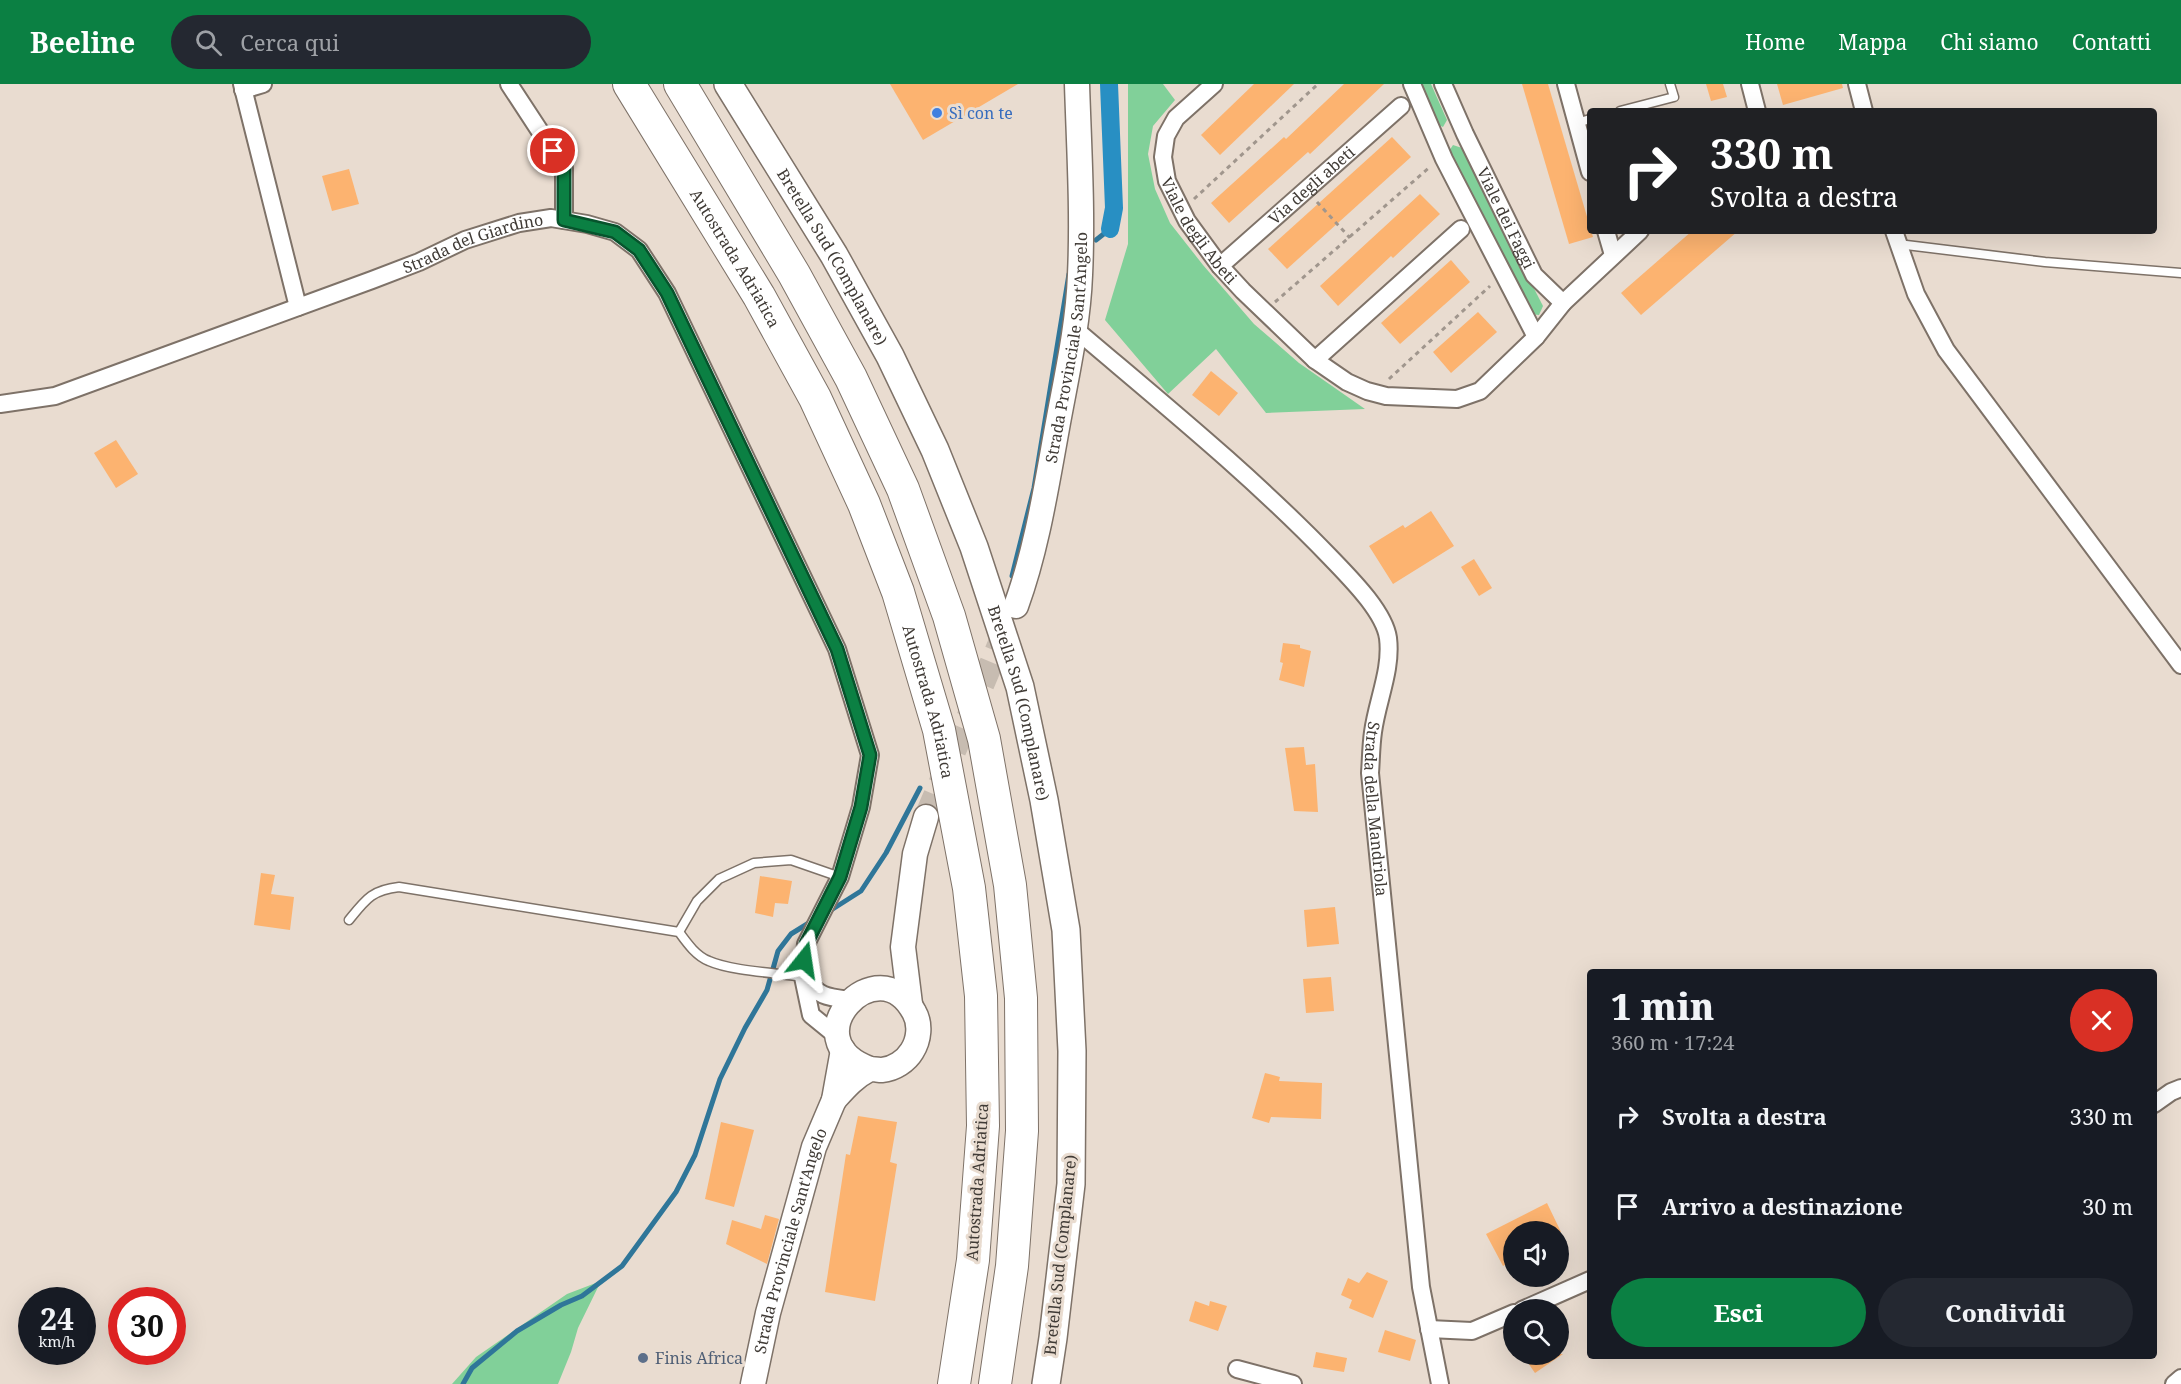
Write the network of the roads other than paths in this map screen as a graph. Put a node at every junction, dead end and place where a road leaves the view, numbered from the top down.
1 (263, 84) edge
2 (509, 84) edge
3 (629, 84) edge
4 (680, 84) edge
5 (728, 84) edge
6 (1077, 84) edge
7 (1214, 84) edge
8 (1412, 84) edge
9 (1443, 84) edge
10 (1568, 84) edge
11 (1670, 84) edge
12 (1750, 84) edge
13 (1857, 84) edge
14 (243, 87) edge
15 (1401, 106) dead end
16 (1632, 108) edge
17 (1756, 108) edge
18 (1863, 108) edge
19 (1583, 121) edge
20 (1587, 150) edge
21 (564, 220) junction
22 (1461, 229) dead end
23 (1607, 234) edge
24 (1637, 234) edge
25 (1895, 237) edge
26 (1613, 255) junction
27 (1220, 266) junction
28 (2181, 273) edge
29 (1563, 303) junction
30 (298, 307) junction
31 (1075, 329) junction
32 (1536, 337) junction
33 (1315, 360) junction
34 (0, 404) edge
35 (1016, 606) tunnel mouth
36 (2181, 665) edge
37 (926, 818) tunnel mouth
38 (840, 877) junction
39 (349, 920) dead end
40 (679, 932) junction
41 (903, 947) junction
42 (803, 977) junction
43 (874, 989) junction
44 (850, 1000) junction
45 (910, 1004) junction
46 (840, 1043) junction
47 (870, 1069) junction
48 (2181, 1088) edge
49 (834, 1100) junction
50 (2157, 1102) edge
51 (1587, 1281) edge
52 (1547, 1299) edge
53 (1503, 1318) edge
54 (1429, 1329) junction
55 (1237, 1369) dead end
56 (2181, 1378) edge
57 (753, 1384) edge
58 (954, 1384) edge
59 (995, 1384) edge
60 (1046, 1384) edge
61 (1293, 1384) edge
62 (1440, 1384) edge
63 (2174, 1384) edge

1 - 14 street
2 - 21 street
3 - 58 highway, Autostrada Adriatica
4 - 59 highway
5 - 60 main road, Bretella Sud (Complanare)
6 - 31 main road, Strada Provinciale Sant'Angelo
7 - 27 street, Viale degli Abeti
8 - 32 street, Viale dei Faggi
9 - 29 street, Viale dei Faggi
10 - 19 street
11 - 16 lane
12 - 17 street
13 - 18 street
14 - 30 street
15 - 27 street, Via degli abeti
19 - 20 street
21 - 30 street, Strada del Giardino
21 - 38 street, Strada del Giardino
22 - 33 street
23 - 26 street
24 - 26 street
25 - 28 lane
25 - 36 street
26 - 29 street
27 - 33 street, Viale degli Abeti
29 - 32 street
30 - 34 street, Strada del Giardino
31 - 35 main road, Strada Provinciale Sant'Angelo
31 - 54 street, Strada della Mandriola
32 - 33 street
37 - 41 main road, Strada Provinciale Sant'Angelo
38 - 40 lane
38 - 42 street, Strada del Giardino
39 - 40 lane
40 - 42 lane
41 - 43 main road, Strada Provinciale Sant'Angelo
41 - 45 main road, Strada Provinciale Sant'Angelo
42 - 44 street
42 - 46 street, Strada del Giardino
43 - 44 main road
43 - 45 main road
44 - 46 main road, Strada Provinciale Sant'Angelo
45 - 47 main road, Strada Provinciale Sant'Angelo
46 - 47 main road
46 - 49 main road, Strada Provinciale Sant'Angelo
47 - 49 main road, Strada Provinciale Sant'Angelo
48 - 50 street
49 - 57 main road, Strada Provinciale Sant'Angelo
51 - 52 street
53 - 54 street
54 - 62 street, Strada della Mandriola
55 - 61 street
56 - 63 street

